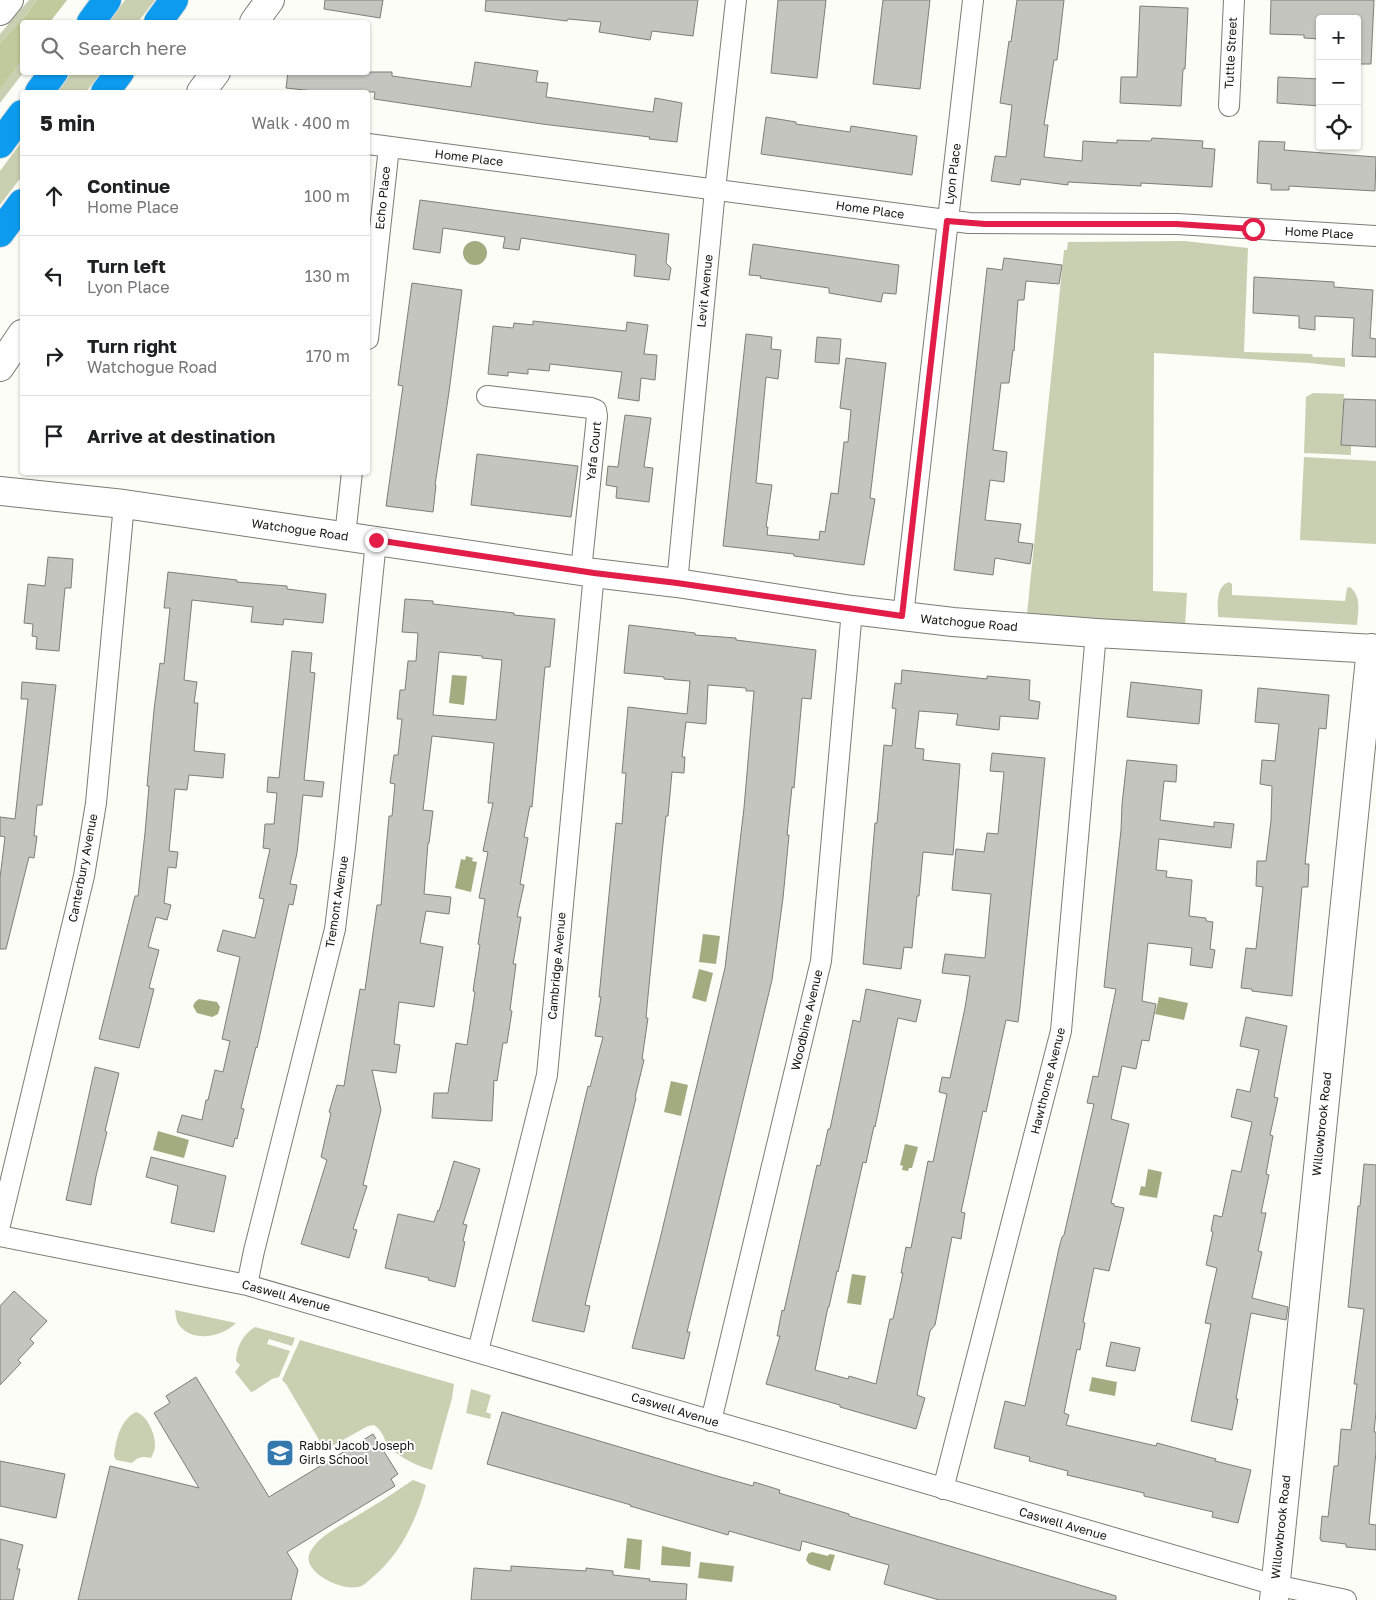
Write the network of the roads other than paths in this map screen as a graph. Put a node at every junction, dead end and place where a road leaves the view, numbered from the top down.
1 (9, 0) edge
2 (108, 0) edge
3 (174, 0) edge
4 (270, 0) edge
5 (736, 0) edge
6 (973, 0) edge
7 (1234, 0) edge
8 (0, 11) edge
9 (93, 20) edge
10 (159, 20) edge
11 (255, 20) edge
12 (52, 75) edge
13 (118, 75) edge
14 (214, 75) edge
15 (40, 90) edge
16 (106, 90) edge
17 (202, 90) edge
18 (1229, 106) dead end
19 (20, 117) edge
20 (0, 144) edge
21 (370, 144) edge
22 (389, 148) junction
23 (715, 190) junction
24 (20, 206) edge
25 (947, 221) junction
26 (0, 233) edge
27 (1376, 236) edge
28 (370, 321) edge
29 (20, 337) edge
30 (0, 367) edge
31 (487, 396) dead end
32 (352, 475) edge
33 (0, 491) edge
34 (124, 504) junction
35 (345, 536) junction
36 (376, 540) junction
37 (588, 572) junction
38 (677, 583) junction
39 (852, 610) junction
40 (902, 616) junction
41 (1096, 634) junction
42 (1374, 649) edge
43 (0, 1225) edge
44 (0, 1236) edge
45 (247, 1285) junction
46 (478, 1351) junction
47 (711, 1421) junction
48 (943, 1489) junction
49 (1274, 1593) edge
50 (1346, 1600) edge

1 - 8 street
2 - 9 highway
3 - 10 highway
4 - 11 street
5 - 23 street, Levit Avenue
6 - 25 street, Lyon Place
7 - 18 street, Tuttle Street
12 - 15 highway
13 - 16 highway
14 - 17 street
19 - 20 highway
21 - 22 street, Home Place
22 - 23 street, Home Place
22 - 28 street, Echo Place
23 - 25 street, Home Place
23 - 38 street, Levit Avenue
24 - 26 highway
25 - 27 street, Home Place
25 - 40 street, Lyon Place
29 - 30 street
31 - 37 street, Yafa Court
32 - 35 street
33 - 34 street, Watchogue Road
34 - 35 street, Watchogue Road
34 - 43 street, Canterbury Avenue
35 - 36 street, Watchogue Road
36 - 37 street, Watchogue Road
36 - 45 street, Tremont Avenue
37 - 38 street, Watchogue Road
37 - 46 street, Cambridge Avenue
38 - 39 street, Watchogue Road
39 - 40 street, Watchogue Road
39 - 47 street, Woodbine Avenue
40 - 41 street, Watchogue Road
41 - 42 street, Watchogue Road
41 - 48 street, Hawthorne Avenue
42 - 49 street, Willowbrook Road
44 - 45 street, Caswell Avenue
45 - 46 street, Caswell Avenue
46 - 47 street, Caswell Avenue
47 - 48 street, Caswell Avenue
48 - 49 street, Caswell Avenue
49 - 50 street, Caswell Avenue

